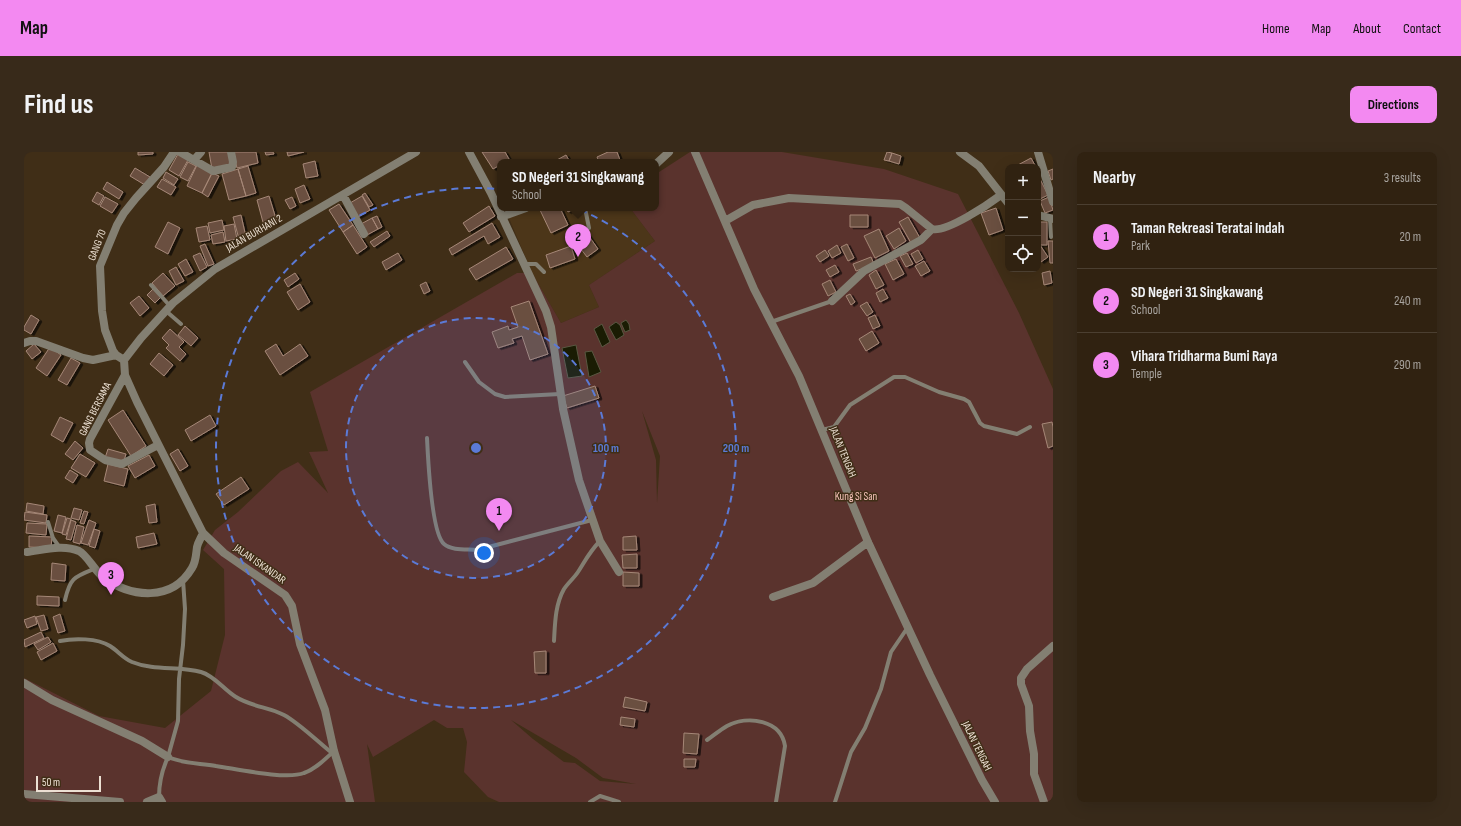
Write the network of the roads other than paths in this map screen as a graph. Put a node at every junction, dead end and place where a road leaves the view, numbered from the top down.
1 (174, 152) edge
2 (180, 152) edge
3 (200, 152) edge
4 (231, 152) edge
5 (416, 152) edge
6 (468, 152) edge
7 (670, 152) edge
8 (694, 152) edge
9 (960, 152) edge
10 (1038, 152) edge
11 (194, 160) junction
12 (659, 161) edge
13 (343, 195) junction
14 (1001, 195) junction
15 (1005, 200) edge
16 (1053, 202) edge
17 (497, 208) edge
18 (498, 211) edge
19 (518, 211) edge
20 (586, 211) edge
21 (1041, 216) edge
22 (501, 217) junction
23 (1052, 218) edge
24 (725, 221) junction
25 (589, 228) dead end
26 (932, 229) junction
27 (364, 234) dead end
28 (1051, 237) dead end
29 (523, 264) junction
30 (544, 272) dead end
31 (151, 285) dead end
32 (832, 301) joint
33 (168, 308) junction
34 (771, 322) junction
35 (181, 324) dead end
36 (24, 343) edge
37 (116, 355) junction
38 (124, 360) junction
39 (465, 362) dead end
40 (125, 375) junction
41 (560, 394) junction
42 (1030, 427) dead end
43 (822, 430) junction
44 (427, 438) dead end
45 (158, 445) junction
46 (592, 520) junction
47 (48, 522) dead end
48 (203, 533) junction
49 (600, 541) junction
50 (868, 542) junction
51 (60, 548) junction
52 (27, 552) dead end
53 (94, 569) junction
54 (618, 572) dead end
55 (183, 579) junction
56 (773, 598) dead end
57 (65, 600) dead end
58 (908, 627) junction
59 (60, 641) dead end
60 (554, 641) dead end
61 (1053, 646) edge
62 (179, 668) junction
63 (24, 684) edge
64 (707, 740) dead end
65 (333, 752) junction
66 (168, 757) junction
67 (24, 794) edge
68 (82, 800) edge
69 (161, 800) edge
70 (120, 802) edge
71 (147, 802) edge
72 (350, 802) edge
73 (590, 802) edge
74 (619, 802) edge
75 (776, 802) edge
76 (835, 802) edge
77 (995, 802) edge
78 (1044, 802) edge

1 - 37 street, GANG 70
2 - 11 street
3 - 11 street
4 - 11 street
5 - 13 street, JALAN BURHANI 2
6 - 17 street
7 - 12 street
8 - 24 street, JALAN TENGAH
9 - 14 street
10 - 16 street
13 - 27 street
13 - 33 street, JALAN BURHANI 2
14 - 15 street
14 - 26 street
18 - 22 street
19 - 22 street
20 - 25 lane
21 - 23 street
22 - 29 street
23 - 28 lane
24 - 26 street
24 - 34 street, JALAN TENGAH
26 - 32 street
29 - 30 lane
29 - 41 street
31 - 33 lane
32 - 34 lane
33 - 35 lane
33 - 38 street, JALAN BURHANI 2
34 - 43 street, JALAN TENGAH
36 - 37 street
37 - 38 street
38 - 40 street, JALAN ISKANDAR
39 - 41 lane
40 - 45 street, JALAN ISKANDAR
40 - 45 street, GANG BERSAMA
41 - 46 street
42 - 43 lane
43 - 50 street, JALAN TENGAH
44 - 46 lane
45 - 48 street, JALAN ISKANDAR
46 - 49 street
47 - 51 lane
48 - 55 street
48 - 65 street, JALAN ISKANDAR
49 - 54 street
49 - 60 lane
50 - 56 street
50 - 58 street, JALAN TENGAH
51 - 52 street
51 - 53 street
53 - 55 street
53 - 57 lane
55 - 62 lane
58 - 76 lane
58 - 77 street, JALAN TENGAH
59 - 62 lane
61 - 78 street
62 - 65 lane
62 - 66 lane
63 - 66 street
64 - 75 lane
65 - 66 lane
65 - 72 street, JALAN ISKANDAR
66 - 69 lane
67 - 68 street
68 - 70 street
69 - 71 street
73 - 74 lane

